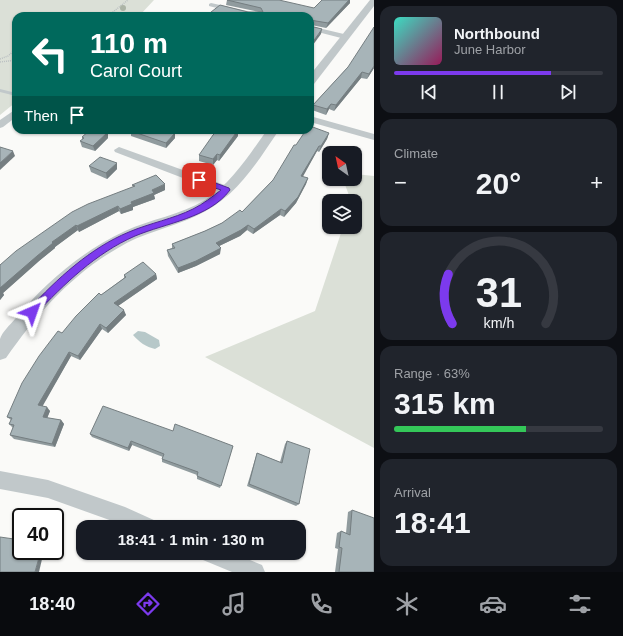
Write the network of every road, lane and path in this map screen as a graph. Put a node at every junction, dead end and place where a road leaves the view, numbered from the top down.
1 (128, 0) edge
2 (374, 0) edge
3 (211, 4) dead end
4 (113, 12) edge
5 (242, 12) edge
6 (314, 29) edge
7 (345, 37) junction
8 (12, 52) edge
9 (0, 61) edge
10 (12, 61) edge
11 (314, 77) edge
12 (0, 90) edge
13 (12, 94) edge
14 (12, 115) edge
15 (314, 120) edge
16 (0, 125) edge
17 (270, 134) edge
18 (374, 137) edge
19 (119, 150) dead end
20 (226, 190) junction
21 (1, 348) edge
22 (0, 480) edge
23 (134, 520) edge
24 (227, 560) edge
25 (255, 572) edge

1 - 4 path
2 - 7 street
3 - 5 street
6 - 7 street
7 - 11 street
8 - 9 path
9 - 10 path
12 - 13 lane
14 - 16 street
15 - 18 street
17 - 20 street
19 - 20 street
20 - 21 street
22 - 23 street
24 - 25 street

